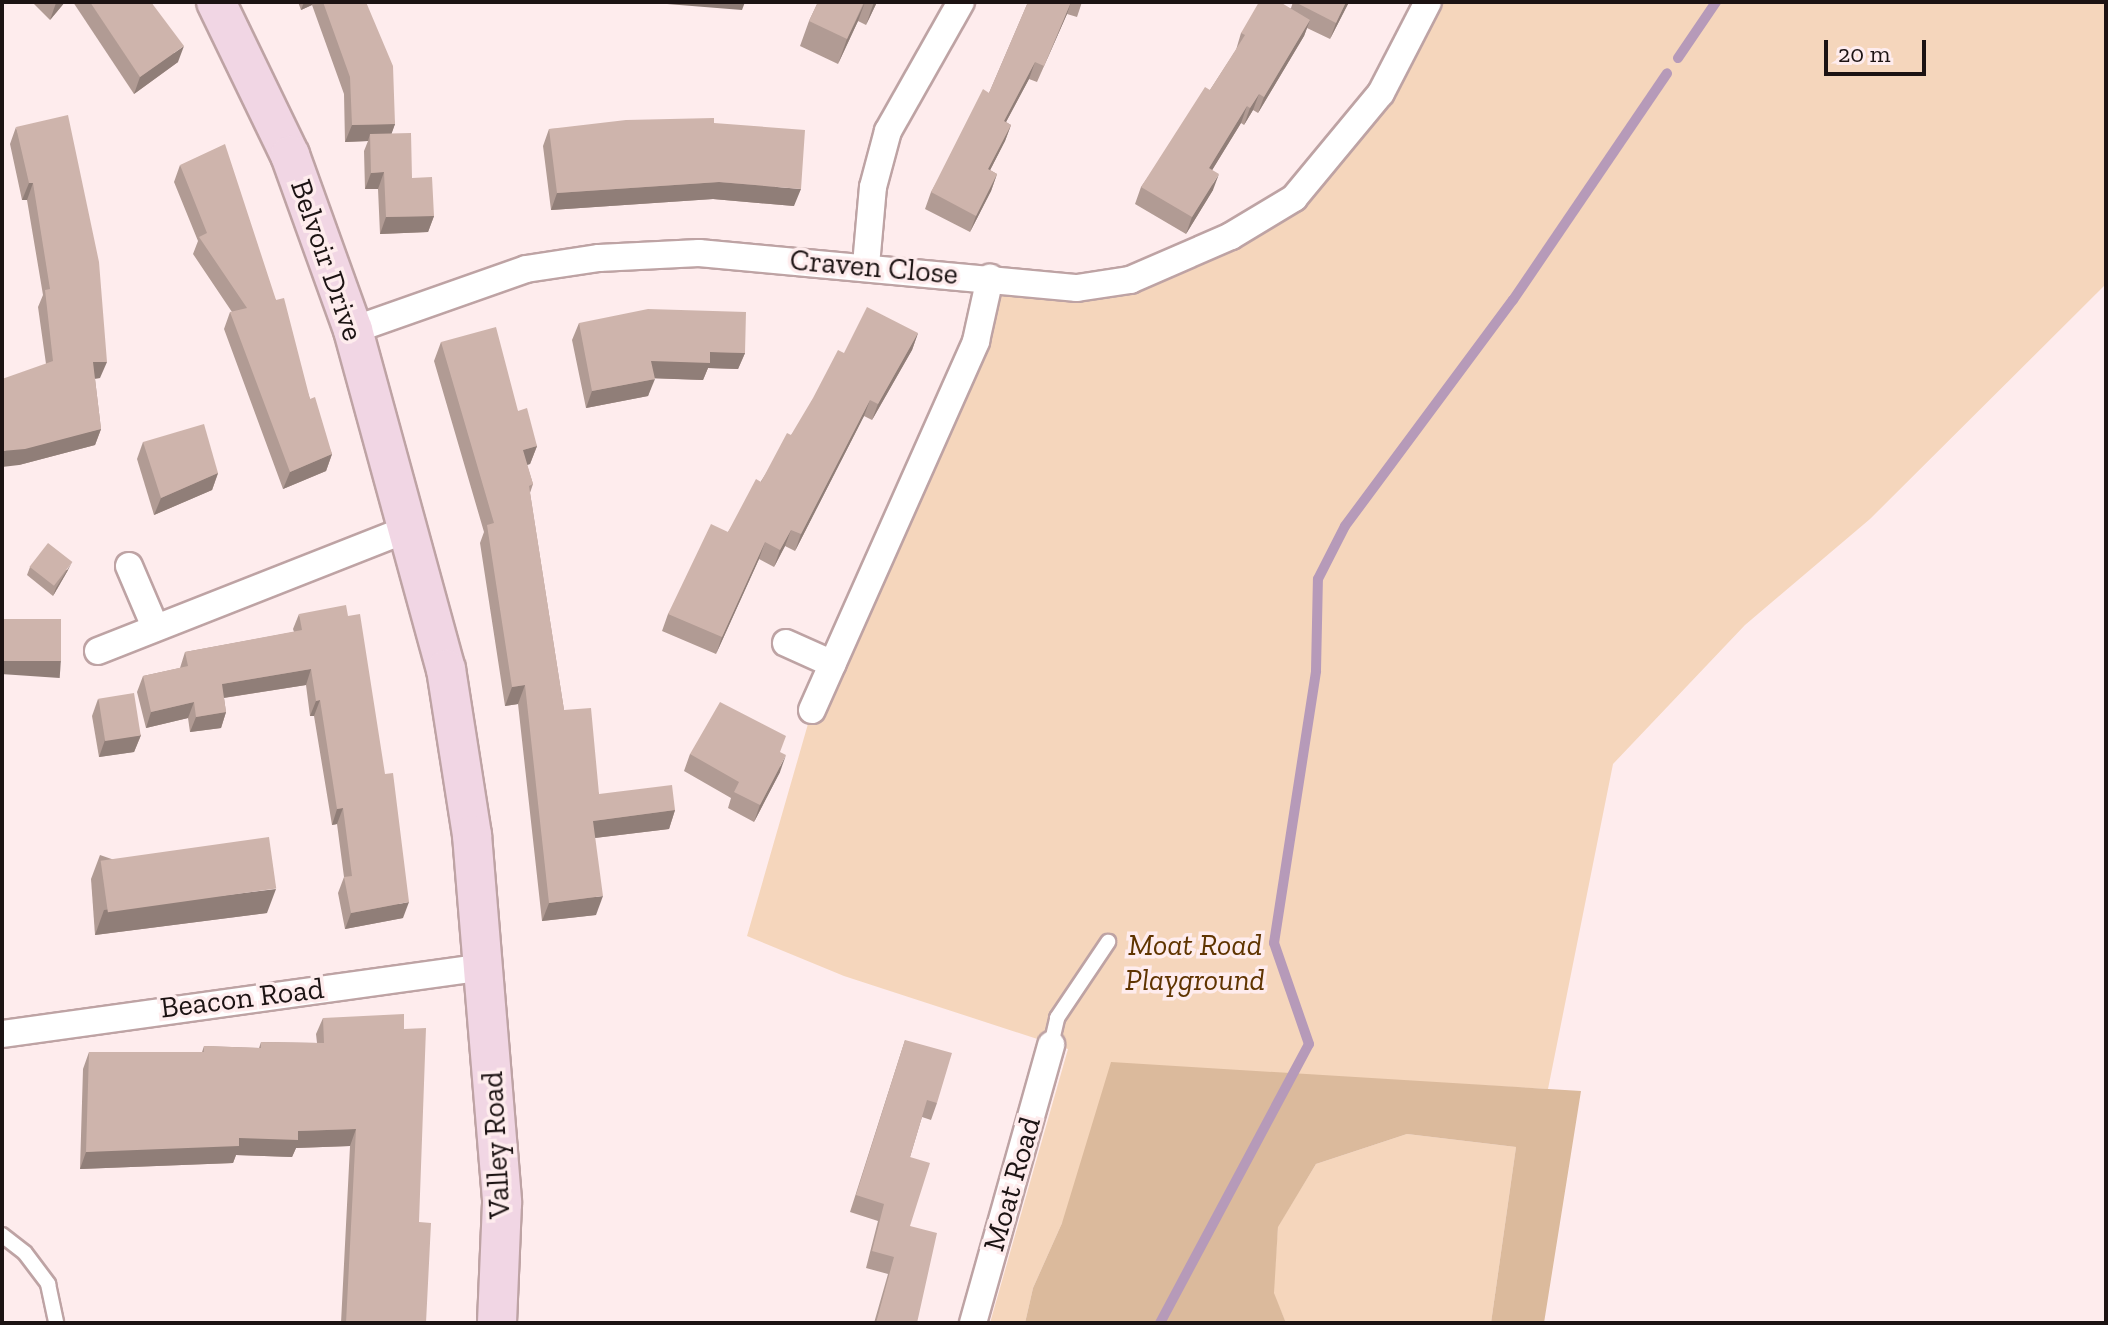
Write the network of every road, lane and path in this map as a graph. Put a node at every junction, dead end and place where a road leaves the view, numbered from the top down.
1 (216, 2) edge
2 (961, 2) edge
3 (1428, 2) edge
4 (866, 265) junction
5 (990, 278) junction
6 (353, 330) junction
7 (410, 528) junction
8 (129, 566) dead end
9 (155, 627) junction
10 (786, 643) dead end
11 (98, 651) dead end
12 (833, 664) junction
13 (812, 710) dead end
14 (1108, 942) dead end
15 (483, 967) junction
16 (2, 1034) edge
17 (1051, 1045) joint
18 (2, 1235) edge
19 (56, 1323) edge
20 (497, 1323) edge
21 (973, 1323) edge

1 - 6 street, Belvoir Drive
2 - 4 street
3 - 5 street
4 - 5 street, Craven Close
4 - 6 street, Craven Close
5 - 12 street, Craven Close
6 - 7 street, Belvoir Drive
7 - 9 street
7 - 15 street, Belvoir Drive
8 - 9 street
9 - 11 street
10 - 12 street
12 - 13 street, Craven Close
14 - 17 lane
15 - 16 street, Beacon Road
15 - 20 street, Valley Road
17 - 21 street, Moat Road
18 - 19 lane

